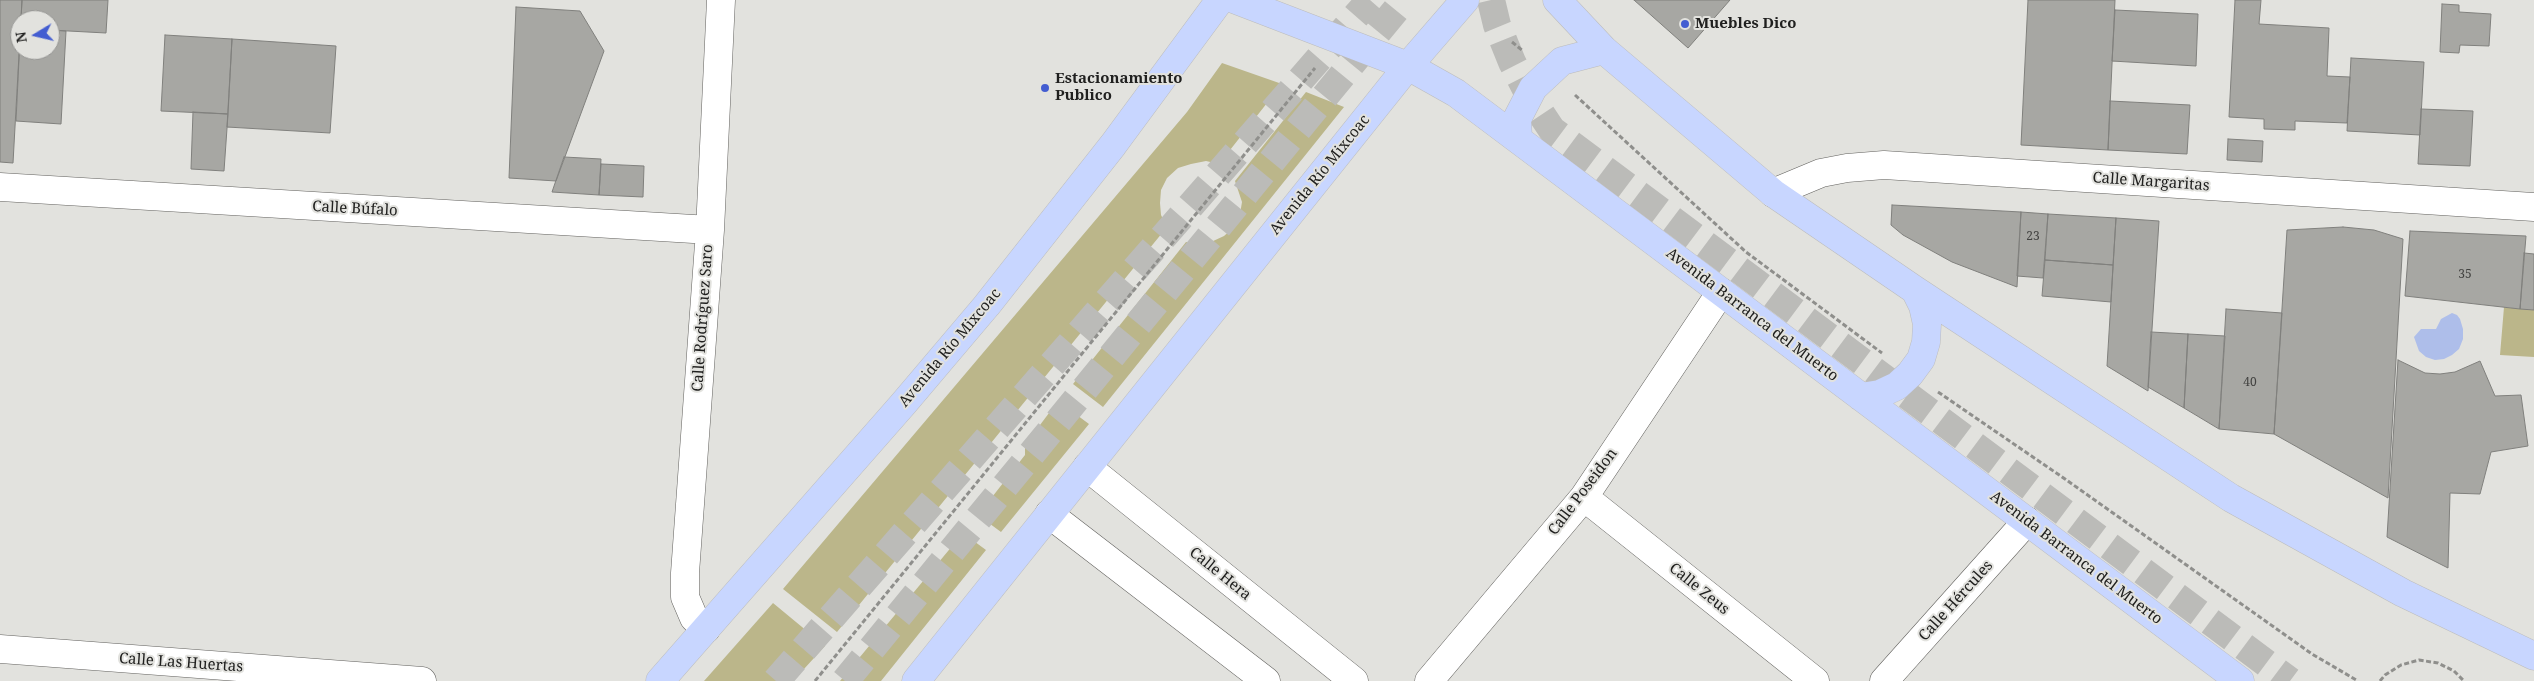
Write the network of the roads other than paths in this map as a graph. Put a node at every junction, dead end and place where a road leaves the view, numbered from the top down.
1 (721, 0) edge
2 (1220, 0) edge
3 (1236, 0) edge
4 (1466, 0) edge
5 (1557, 0) edge
6 (1604, 50) junction
7 (1408, 66) junction
8 (1518, 139) junction
9 (0, 187) edge
10 (1773, 193) junction
11 (2534, 207) edge
12 (710, 230) junction
13 (1915, 290) junction
14 (1721, 292) junction
15 (1861, 397) junction
16 (1087, 467) junction
17 (1584, 497) junction
18 (1049, 514) junction
19 (2027, 521) junction
20 (706, 630) junction
21 (0, 649) edge
22 (2534, 656) edge
23 (422, 681) edge
24 (660, 681) edge
25 (916, 681) edge
26 (1266, 681) edge
27 (1354, 681) edge
28 (1429, 681) edge
29 (1815, 681) edge
30 (1884, 681) edge
31 (2240, 681) edge

1 - 12 street, Calle Rodríguez Saro
2 - 20 main road, Avenida Río Mixcoac
3 - 7 main road, Avenida Barranca del Muerto
4 - 7 main road, Avenida Río Mixcoac
5 - 6 main road
6 - 8 main road
6 - 10 main road
7 - 8 main road, Avenida Barranca del Muerto
7 - 16 main road, Avenida Río Mixcoac
8 - 14 main road, Avenida Barranca del Muerto
9 - 12 street, Calle Búfalo
10 - 11 street, Calle Margaritas
10 - 13 main road
12 - 20 street, Calle Rodríguez Saro
13 - 15 main road
13 - 22 main road
14 - 15 main road, Avenida Barranca del Muerto
14 - 17 street, Calle Poseidon
15 - 19 main road, Avenida Barranca del Muerto
16 - 18 main road, Avenida Río Mixcoac
16 - 27 street, Calle Hera
17 - 28 street, Calle Poseidon
17 - 29 street, Calle Zeus
18 - 25 main road, Avenida Río Mixcoac
18 - 26 street
19 - 30 street, Calle Hércules
19 - 31 main road, Avenida Barranca del Muerto
20 - 24 main road, Avenida Río Mixcoac
21 - 23 street, Calle Las Huertas

